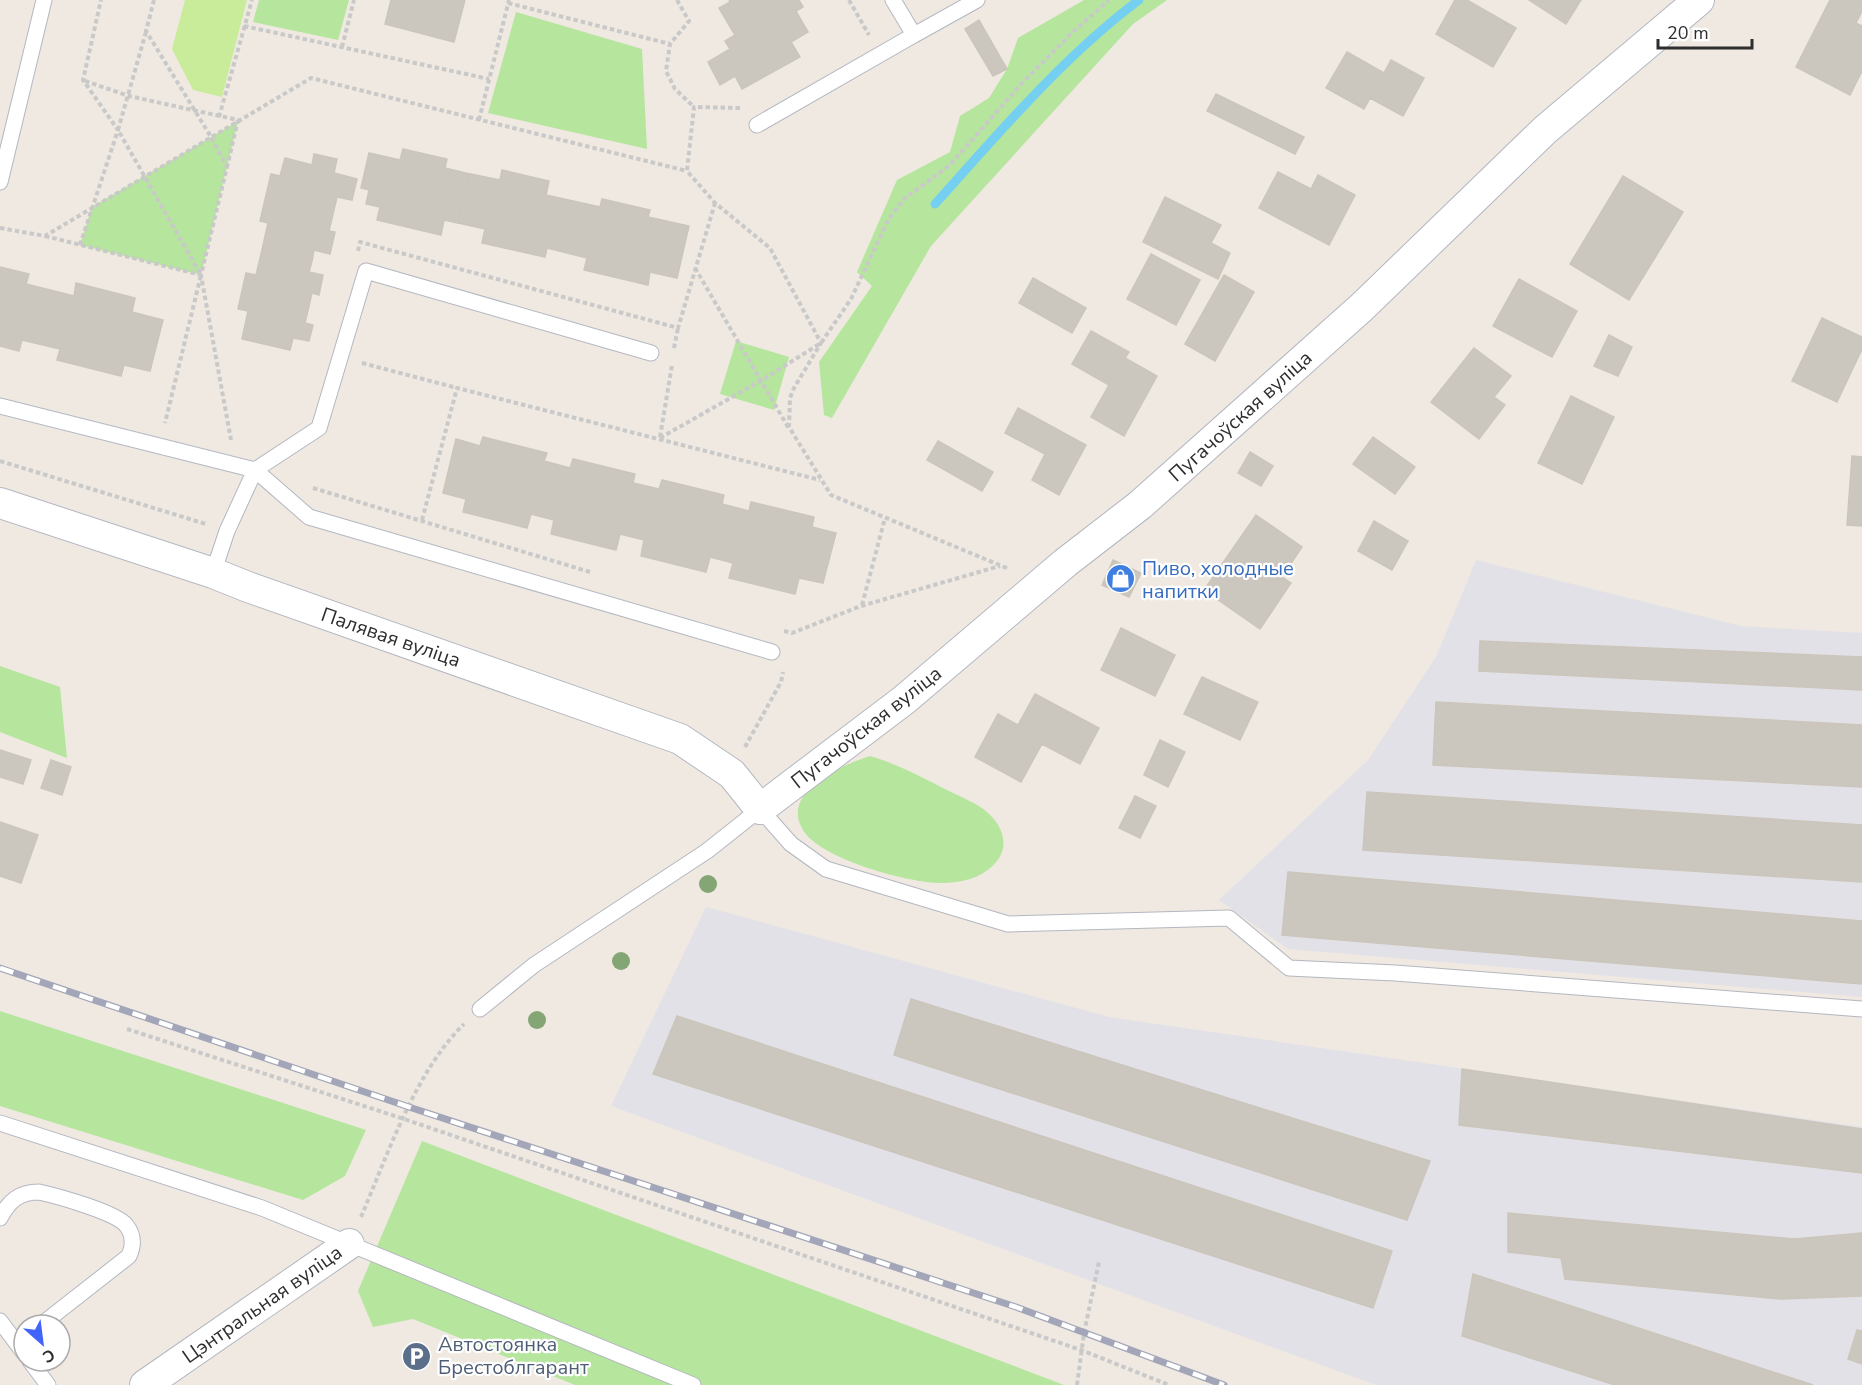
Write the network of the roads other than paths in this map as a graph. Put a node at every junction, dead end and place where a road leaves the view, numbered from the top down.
1 (45, 0) edge
2 (893, 0) edge
3 (977, 0) edge
4 (1699, 0) edge
5 (914, 35) junction
6 (757, 124) dead end
7 (0, 182) edge
8 (651, 353) dead end
9 (0, 405) edge
10 (255, 470) junction
11 (0, 503) edge
12 (213, 573) junction
13 (772, 652) dead end
14 (760, 809) junction
15 (480, 1009) road end
16 (1862, 1009) edge
17 (0, 1123) edge
18 (0, 1218) edge
19 (349, 1244) junction
20 (56, 1313) edge
21 (0, 1321) edge
22 (12, 1335) edge
23 (145, 1385) edge
24 (693, 1385) edge

1 - 7 lane
2 - 5 lane
3 - 5 lane
4 - 14 street, Пугачоўская вуліца
5 - 6 lane
8 - 10 lane
9 - 10 lane
10 - 12 lane
10 - 13 lane
11 - 12 street, Палявая вуліца
12 - 14 street, Палявая вуліца
14 - 15 lane
14 - 16 lane
17 - 19 lane
18 - 20 lane
19 - 23 street, Цэнтральная вуліца
19 - 24 lane
21 - 22 lane

